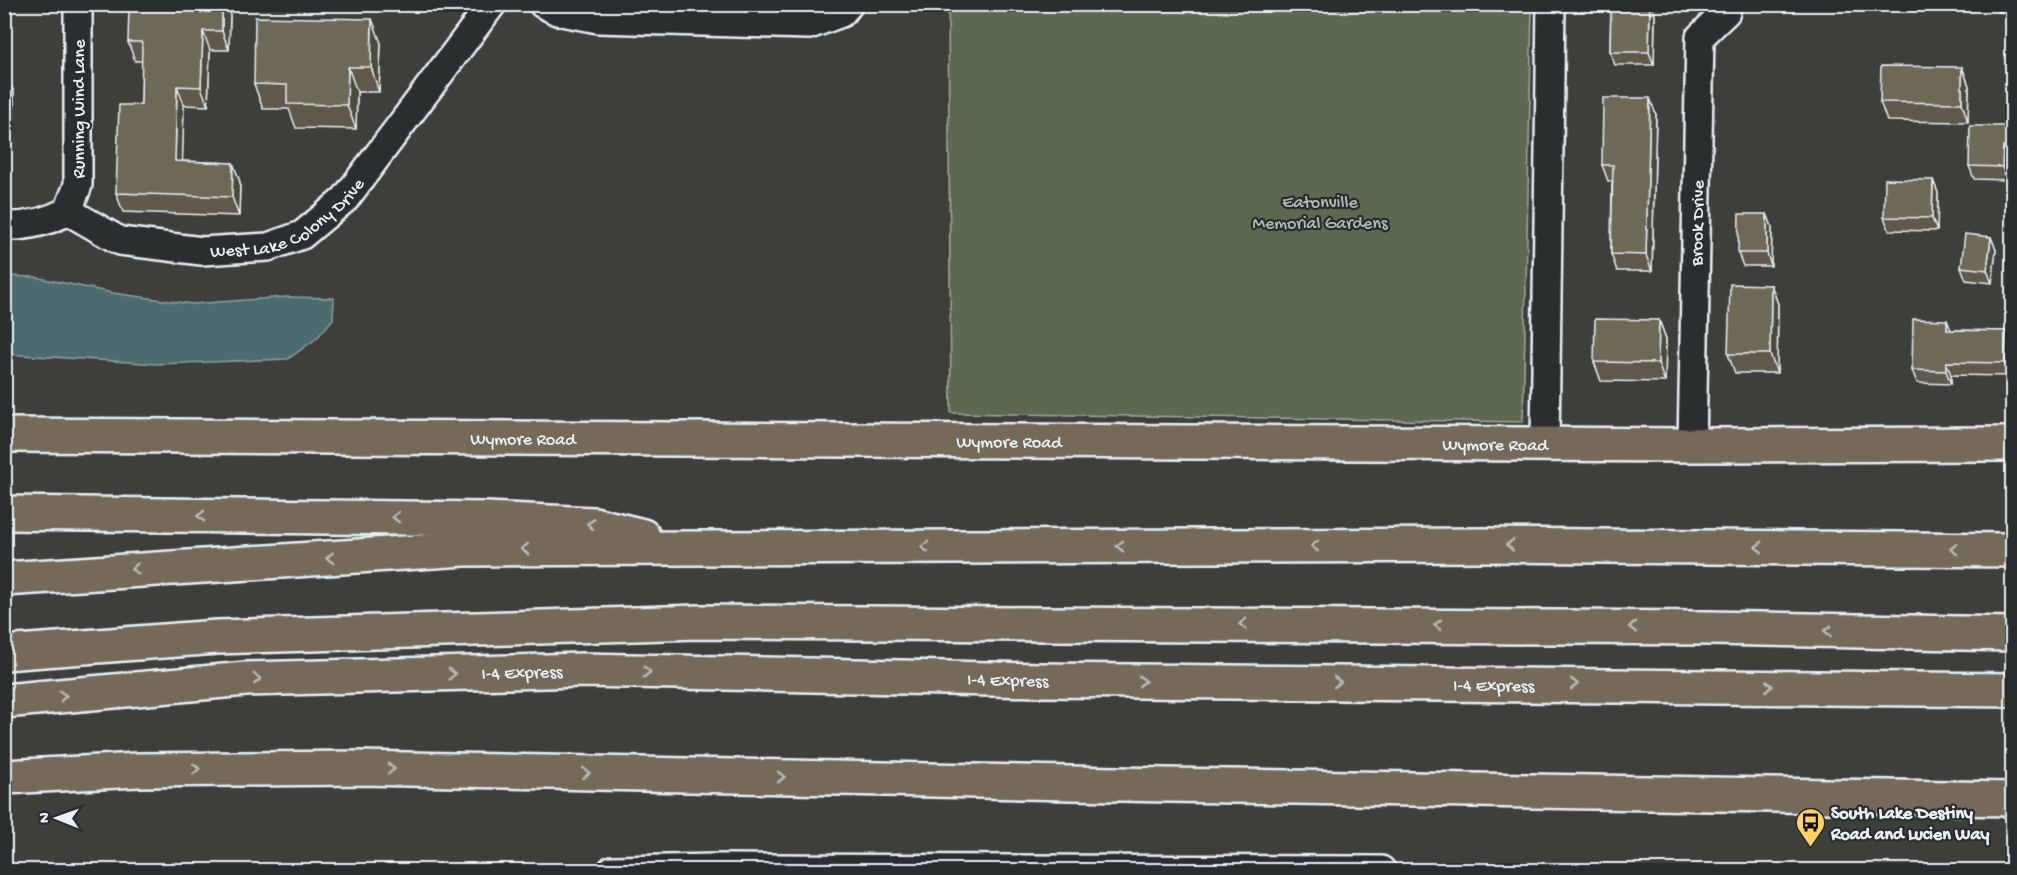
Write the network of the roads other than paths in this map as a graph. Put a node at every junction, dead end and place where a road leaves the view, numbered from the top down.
1 (78, 4) edge
2 (492, 4) edge
3 (543, 4) edge
4 (849, 4) edge
5 (1551, 4) edge
6 (1726, 12) dead end
7 (68, 211) junction
8 (4, 226) edge
9 (4, 435) edge
10 (1545, 444) junction
11 (2013, 444) edge
12 (1692, 445) junction
13 (4, 513) edge
14 (688, 548) junction
15 (2013, 550) edge
16 (4, 579) edge
17 (2013, 619) edge
18 (1872, 632) junction
19 (2013, 634) edge
20 (4, 653) edge
21 (1941, 689) junction
22 (2013, 690) edge
23 (2013, 699) edge
24 (4, 701) edge
25 (138, 770) junction
26 (4, 777) edge
27 (4, 788) edge
28 (2013, 798) edge
29 (718, 869) edge
30 (762, 869) edge
31 (612, 870) edge
32 (1278, 870) edge
33 (1381, 870) edge

1 - 7 street, Running Wind Lane
2 - 7 street, West Lake Colony Drive
3 - 4 street
5 - 10 street
6 - 12 street, Brook Drive
7 - 8 street
9 - 10 main road, Wymore Road
10 - 12 main road, Wymore Road
11 - 12 main road, Wymore Road
14 -> 13 main road
15 -> 14 main road
14 -> 16 main road
17 - 18 main road
18 - 19 main road
18 -> 20 main road
21 - 22 main road, I-4 Express
21 - 23 main road
24 -> 21 main road, I-4 Express
25 - 26 main road
25 - 27 main road
25 -> 28 main road
29 - 30 street
29 - 31 street
30 - 32 street
32 - 33 street

